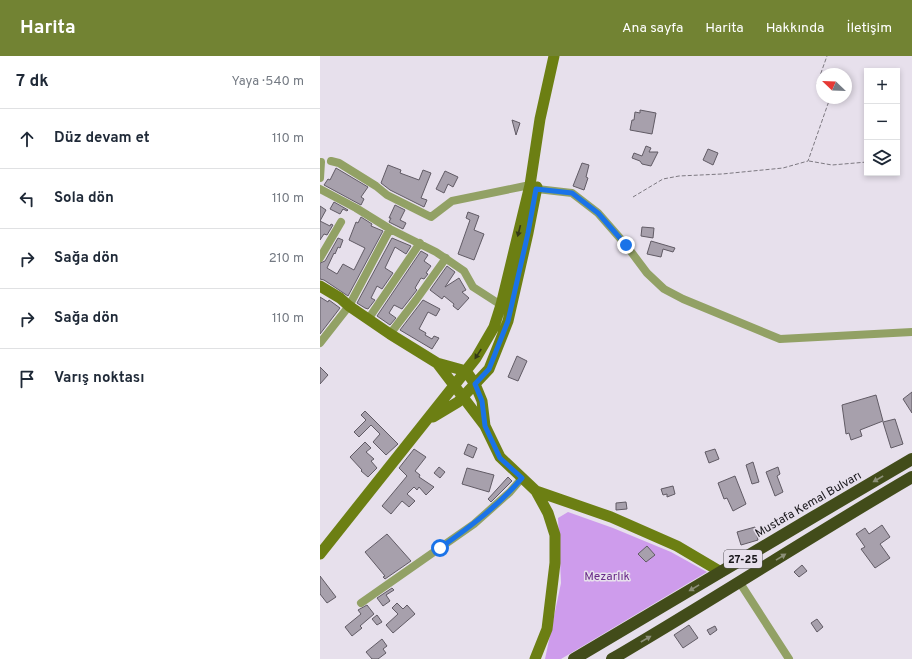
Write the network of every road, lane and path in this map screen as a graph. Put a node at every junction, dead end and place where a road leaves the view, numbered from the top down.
1 (554, 56) edge
2 (558, 56) edge
3 (827, 56) edge
4 (823, 68) edge
5 (828, 104) edge
6 (331, 161) dead end
7 (808, 161) junction
8 (322, 162) dead end
9 (864, 162) edge
10 (320, 178) edge
11 (533, 187) junction
12 (320, 189) edge
13 (633, 197) dead end
14 (341, 222) dead end
15 (390, 229) junction
16 (420, 243) junction
17 (320, 258) edge
18 (446, 258) junction
19 (320, 286) edge
20 (501, 305) junction
21 (349, 306) junction
22 (369, 318) junction
23 (912, 332) edge
24 (390, 334) junction
25 (320, 342) edge
26 (437, 363) junction
27 (466, 371) junction
28 (475, 384) junction
29 (454, 386) junction
30 (462, 398) junction
31 (427, 420) junction
32 (485, 426) junction
33 (912, 459) edge
34 (912, 477) edge
35 (522, 478) junction
36 (536, 491) junction
37 (320, 554) edge
38 (721, 572) junction
39 (740, 582) junction
40 (361, 602) dead end
41 (535, 659) edge
42 (574, 659) edge
43 (612, 659) edge
44 (788, 659) edge

1 - 11 street
2 - 11 street
3 - 4 path
5 - 7 path
6 - 11 street
7 - 9 path
7 - 13 path
8 - 10 street
11 -> 20 street
11 - 23 street
11 - 28 street
12 - 15 street
14 - 17 street
15 - 16 street
15 - 21 street
16 - 18 street
16 - 22 street
18 - 20 street
18 - 24 street
19 - 21 street
20 -> 27 street
21 - 22 street
21 - 25 street
22 - 24 street
24 - 26 street
26 - 27 street
26 - 29 street
27 - 28 street
27 - 29 street
28 - 30 street
28 - 32 street
29 - 30 street
29 - 31 street
30 - 31 street
30 - 32 street
31 - 37 street
32 - 35 street
33 -> 38 highway, Mustafa Kemal Bulvarı / 27-25
39 -> 34 highway, 27-25
35 - 36 street
35 - 40 street
36 - 38 street
36 - 41 street
38 -> 42 highway, Mustafa Kemal Bulvarı / 27-25
43 -> 39 highway, 27-25
39 - 44 street

